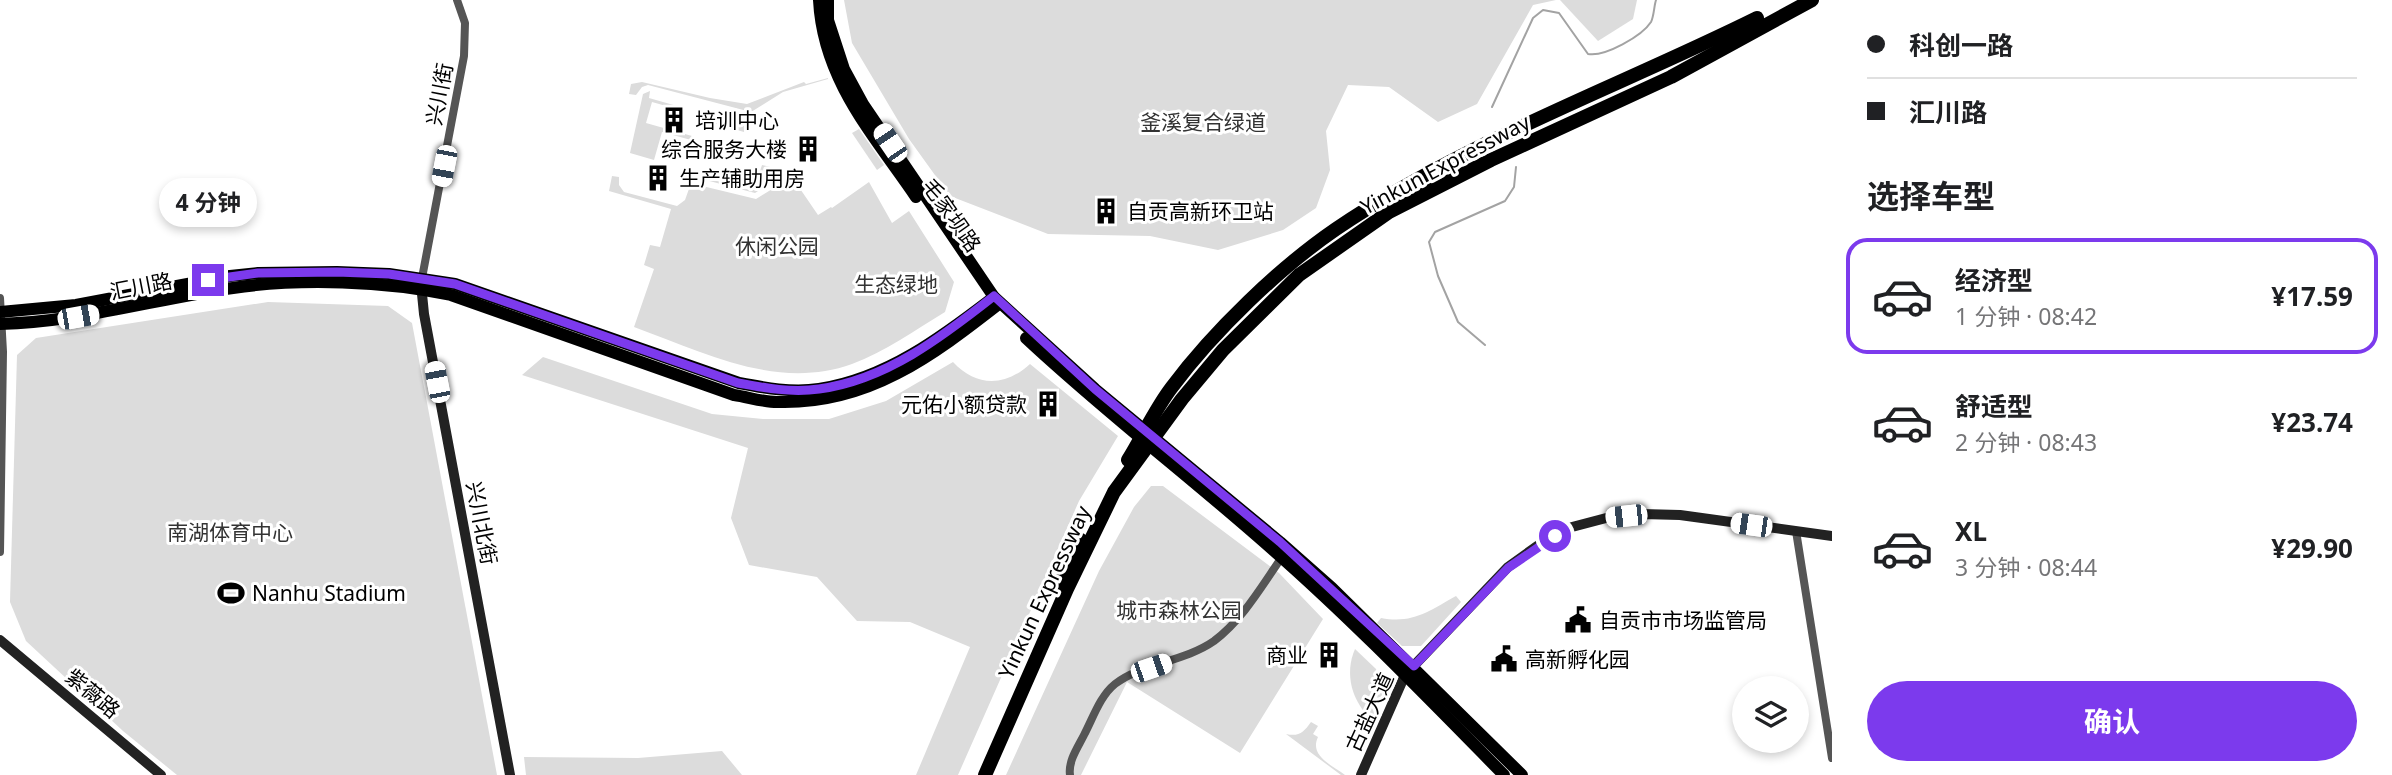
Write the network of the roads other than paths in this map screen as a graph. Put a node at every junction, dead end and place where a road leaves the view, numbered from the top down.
1 (457, 0) edge
2 (819, 0) edge
3 (828, 0) edge
4 (1793, 0) edge
5 (1812, 0) edge
6 (421, 284) junction
7 (0, 298) edge
8 (994, 302) junction
9 (1, 318) edge
10 (1136, 455) junction
11 (1796, 531) junction
12 (1832, 536) edge
13 (0, 552) edge
14 (1282, 557) junction
15 (0, 640) edge
16 (1410, 671) junction
17 (1832, 758) edge
18 (161, 775) edge
19 (510, 775) edge
20 (975, 775) edge
21 (985, 775) edge
22 (1070, 775) edge
23 (1361, 775) edge
24 (1504, 775) edge
25 (1522, 775) edge

1 - 6 street, 兴川街
2 - 8 main road, 毛家坝路
3 - 8 main road, 毛家坝路
4 - 10 highway, Yinkun Expressway
5 - 10 highway, Yinkun Expressway
6 - 8 main road, 汇川路
6 - 9 main road, 汇川路
6 - 19 main road, 兴川北街
7 - 9 street
8 - 14 main road
8 - 16 main road
9 - 13 street
10 - 20 highway, Yinkun Expressway
10 - 21 highway, Yinkun Expressway
11 - 12 main road
11 - 16 main road
11 - 17 street
14 - 16 main road
14 - 22 street
15 - 18 main road, 紫薇路
16 - 23 main road, 古盐大道
16 - 24 main road
16 - 25 main road

